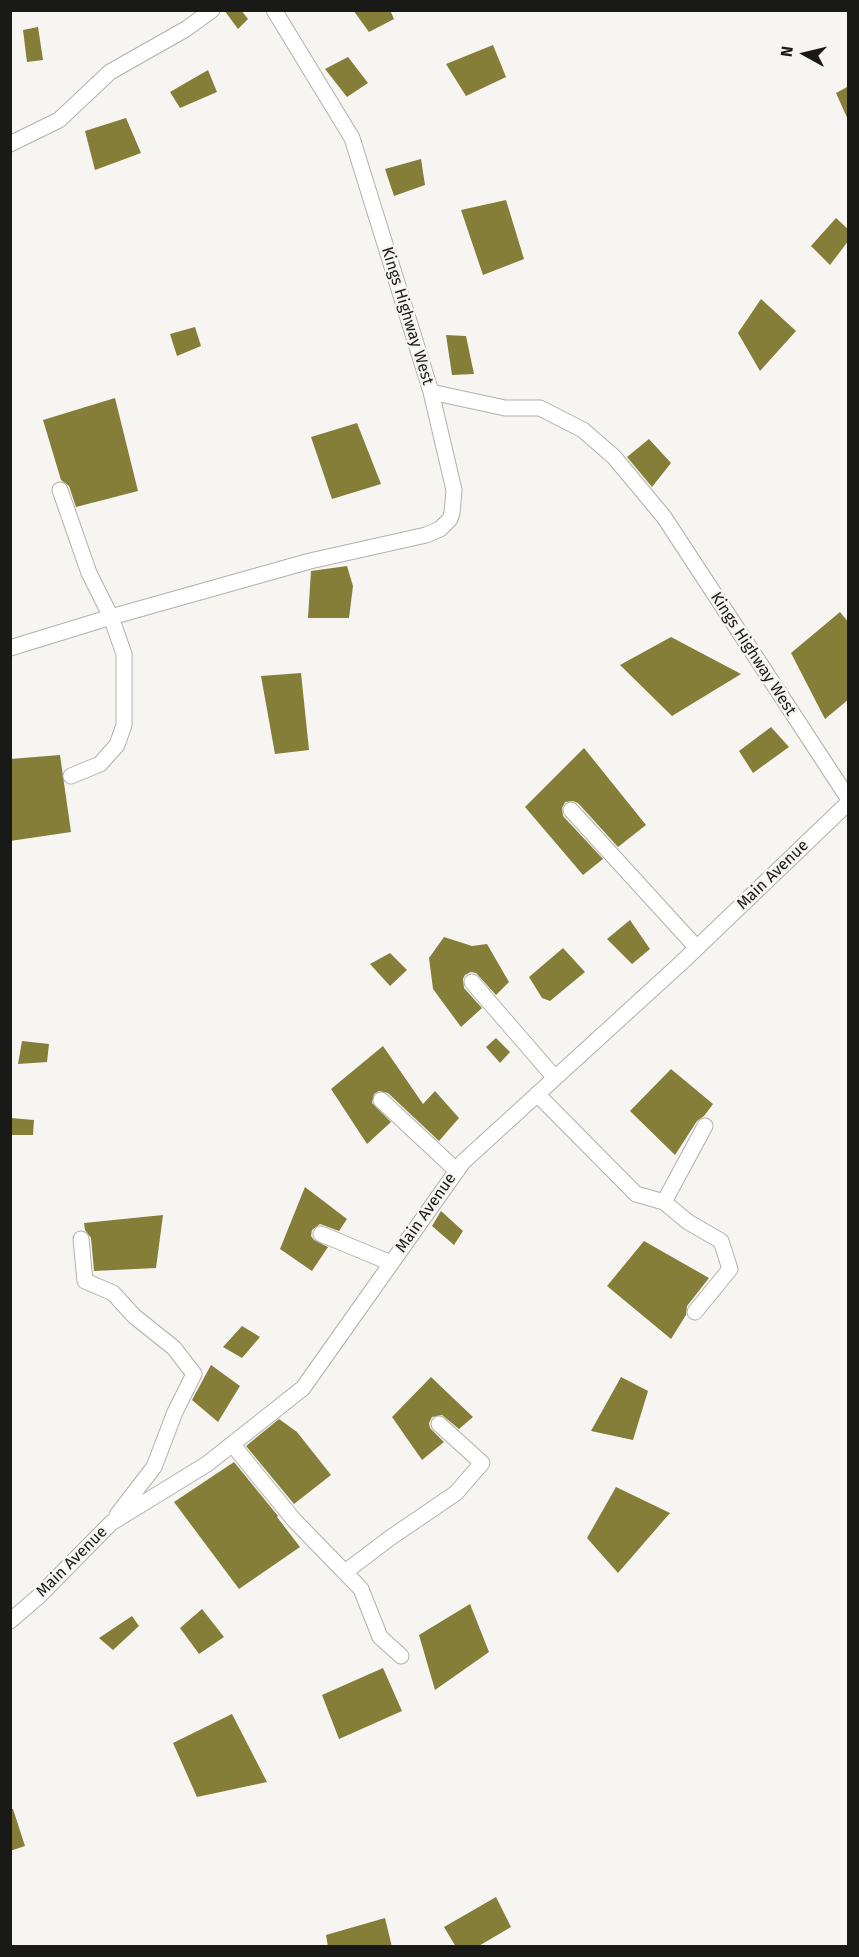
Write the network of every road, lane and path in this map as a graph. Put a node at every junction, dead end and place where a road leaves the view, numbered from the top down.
1 (212, 10) edge
2 (274, 10) edge
3 (10, 144) edge
4 (431, 392) junction
5 (60, 490) dead end
6 (111, 617) junction
7 (10, 648) edge
8 (71, 776) dead end
9 (849, 798) edge
10 (849, 803) edge
11 (571, 810) dead end
12 (697, 948) junction
13 (472, 982) dead end
14 (555, 1078) junction
15 (537, 1094) junction
16 (381, 1100) dead end
17 (705, 1126) dead end
18 (456, 1171) junction
19 (664, 1202) junction
20 (321, 1234) dead end
21 (81, 1239) dead end
22 (391, 1263) junction
23 (695, 1312) dead end
24 (439, 1424) dead end
25 (232, 1444) junction
26 (111, 1522) junction
27 (345, 1572) junction
28 (10, 1621) edge
29 (401, 1656) dead end

1 - 3 street
2 - 4 street, Kings Highway West
4 - 6 street
4 - 9 street, Kings Highway West
5 - 6 street
6 - 7 street
6 - 8 street
10 - 12 street, Main Avenue
11 - 12 street
12 - 14 street, Main Avenue
13 - 14 street
14 - 15 street, Main Avenue
15 - 18 street, Main Avenue
15 - 19 street
16 - 18 street
17 - 19 street
18 - 22 street, Main Avenue
19 - 23 street
20 - 22 street
21 - 26 street
22 - 25 street, Main Avenue
24 - 27 street
25 - 26 street, Main Avenue
25 - 27 street
26 - 28 street, Main Avenue
27 - 29 street

